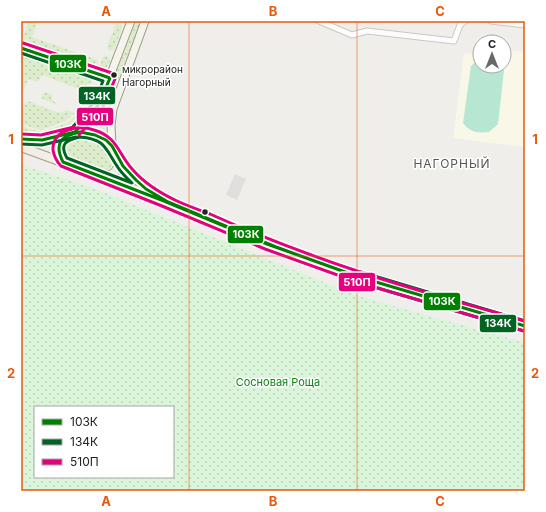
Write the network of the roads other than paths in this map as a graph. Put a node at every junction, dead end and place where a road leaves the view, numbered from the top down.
1 (131, 21) edge
2 (146, 21) edge
3 (318, 21) edge
4 (465, 21) edge
5 (491, 21) edge
6 (525, 25) edge
7 (75, 132) junction
8 (65, 136) junction
9 (21, 139) edge
10 (112, 145) junction
11 (21, 147) edge
12 (118, 157) junction
13 (63, 162) junction
14 (100, 176) junction
15 (164, 201) junction
16 (525, 326) edge

1 - 7 main road
2 - 10 main road
3 - 4 street
5 - 6 street
7 - 8 main road
7 - 10 main road
8 - 9 main road
8 - 13 main road
10 - 12 main road
11 - 13 main road
12 - 14 main road
12 - 15 main road
13 - 14 main road
14 - 15 main road
15 - 16 main road

